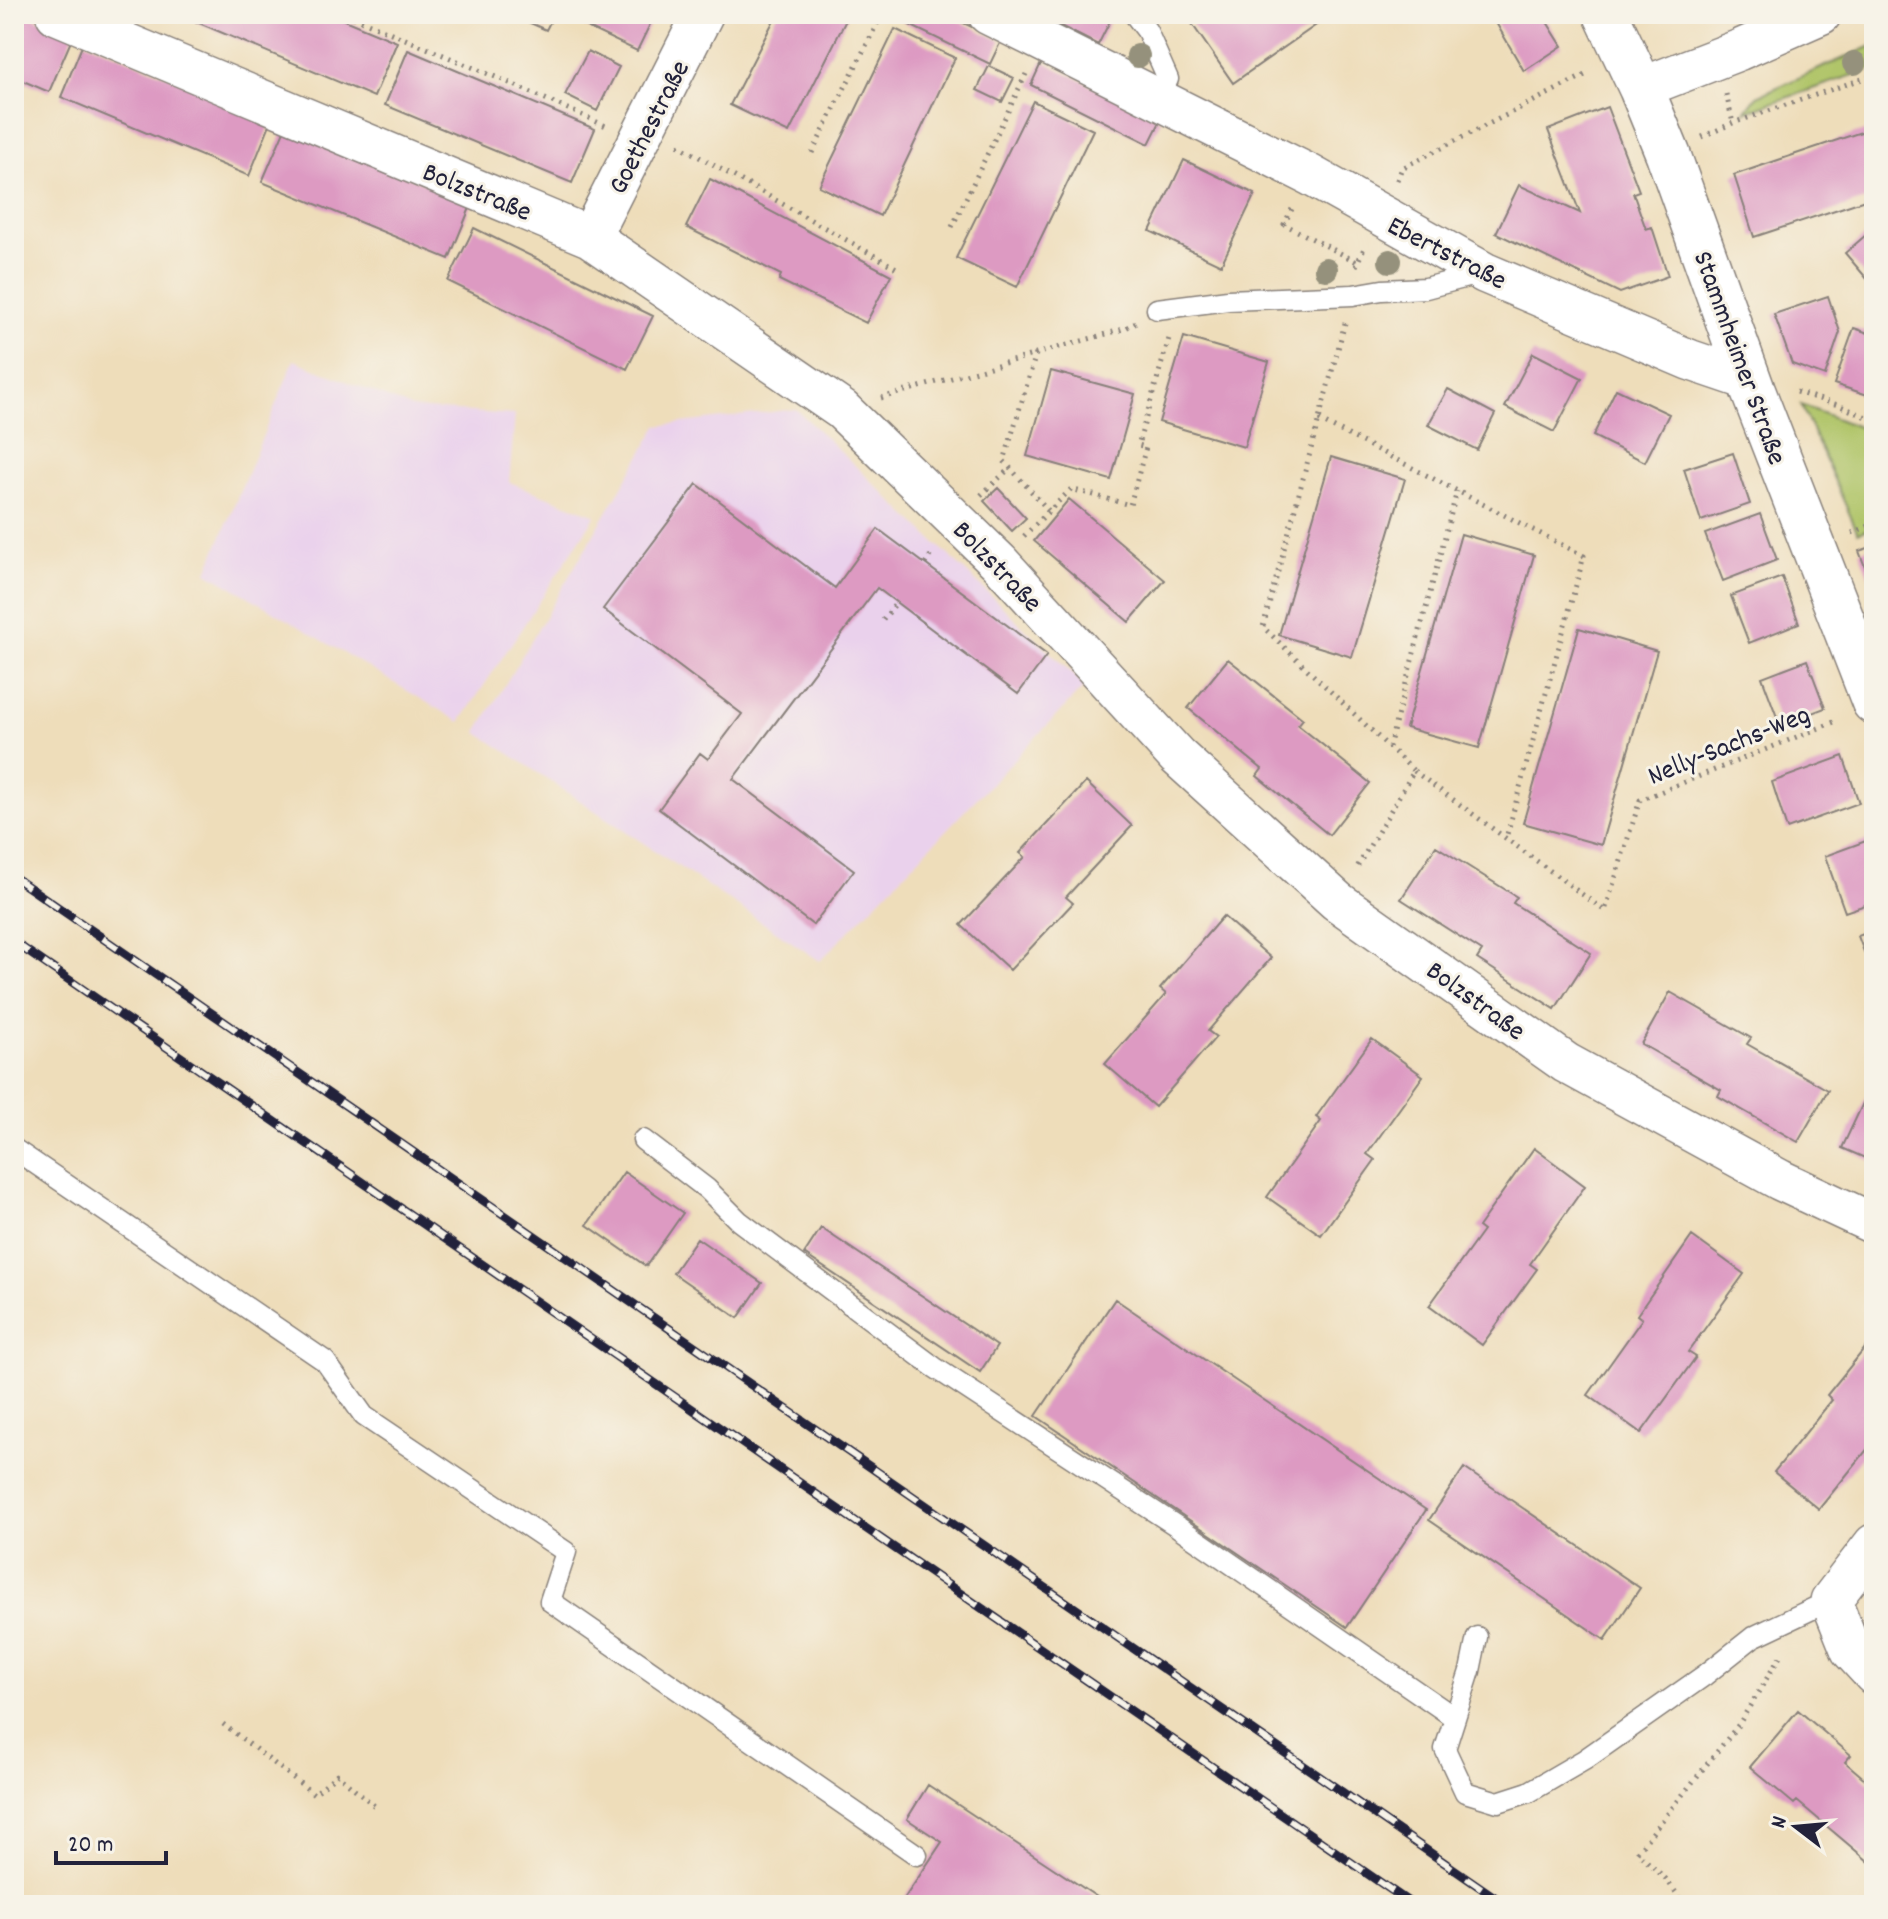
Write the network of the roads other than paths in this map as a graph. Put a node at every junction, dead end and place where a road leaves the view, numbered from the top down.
1 (56, 14) edge
2 (703, 14) edge
3 (988, 14) edge
4 (1134, 14) edge
5 (1606, 14) edge
6 (1821, 14) edge
7 (1634, 72) junction
8 (1158, 99) junction
9 (590, 237) junction
10 (1485, 273) junction
11 (1157, 309) dead end
12 (1749, 380) junction
13 (1859, 710) edge
14 (643, 1140) dead end
15 (14, 1149) edge
16 (1874, 1224) edge
17 (1874, 1544) edge
18 (1820, 1605) junction
19 (1477, 1637) dead end
20 (1874, 1675) edge
21 (1455, 1718) junction
22 (917, 1855) dead end

1 - 9 street, Bolzstraße
2 - 9 street, Goethestraße
3 - 8 street, Ebertstraße
4 - 8 lane
5 - 7 main road, Stammheimer Straße
6 - 7 street
7 - 12 main road, Stammheimer Straße
8 - 10 street, Ebertstraße
9 - 16 street, Bolzstraße
10 - 11 lane
10 - 12 street, Ebertstraße
12 - 13 main road, Stammheimer Straße
14 - 21 lane
15 - 22 lane
17 - 18 street
18 - 20 street
18 - 21 lane
19 - 21 lane

